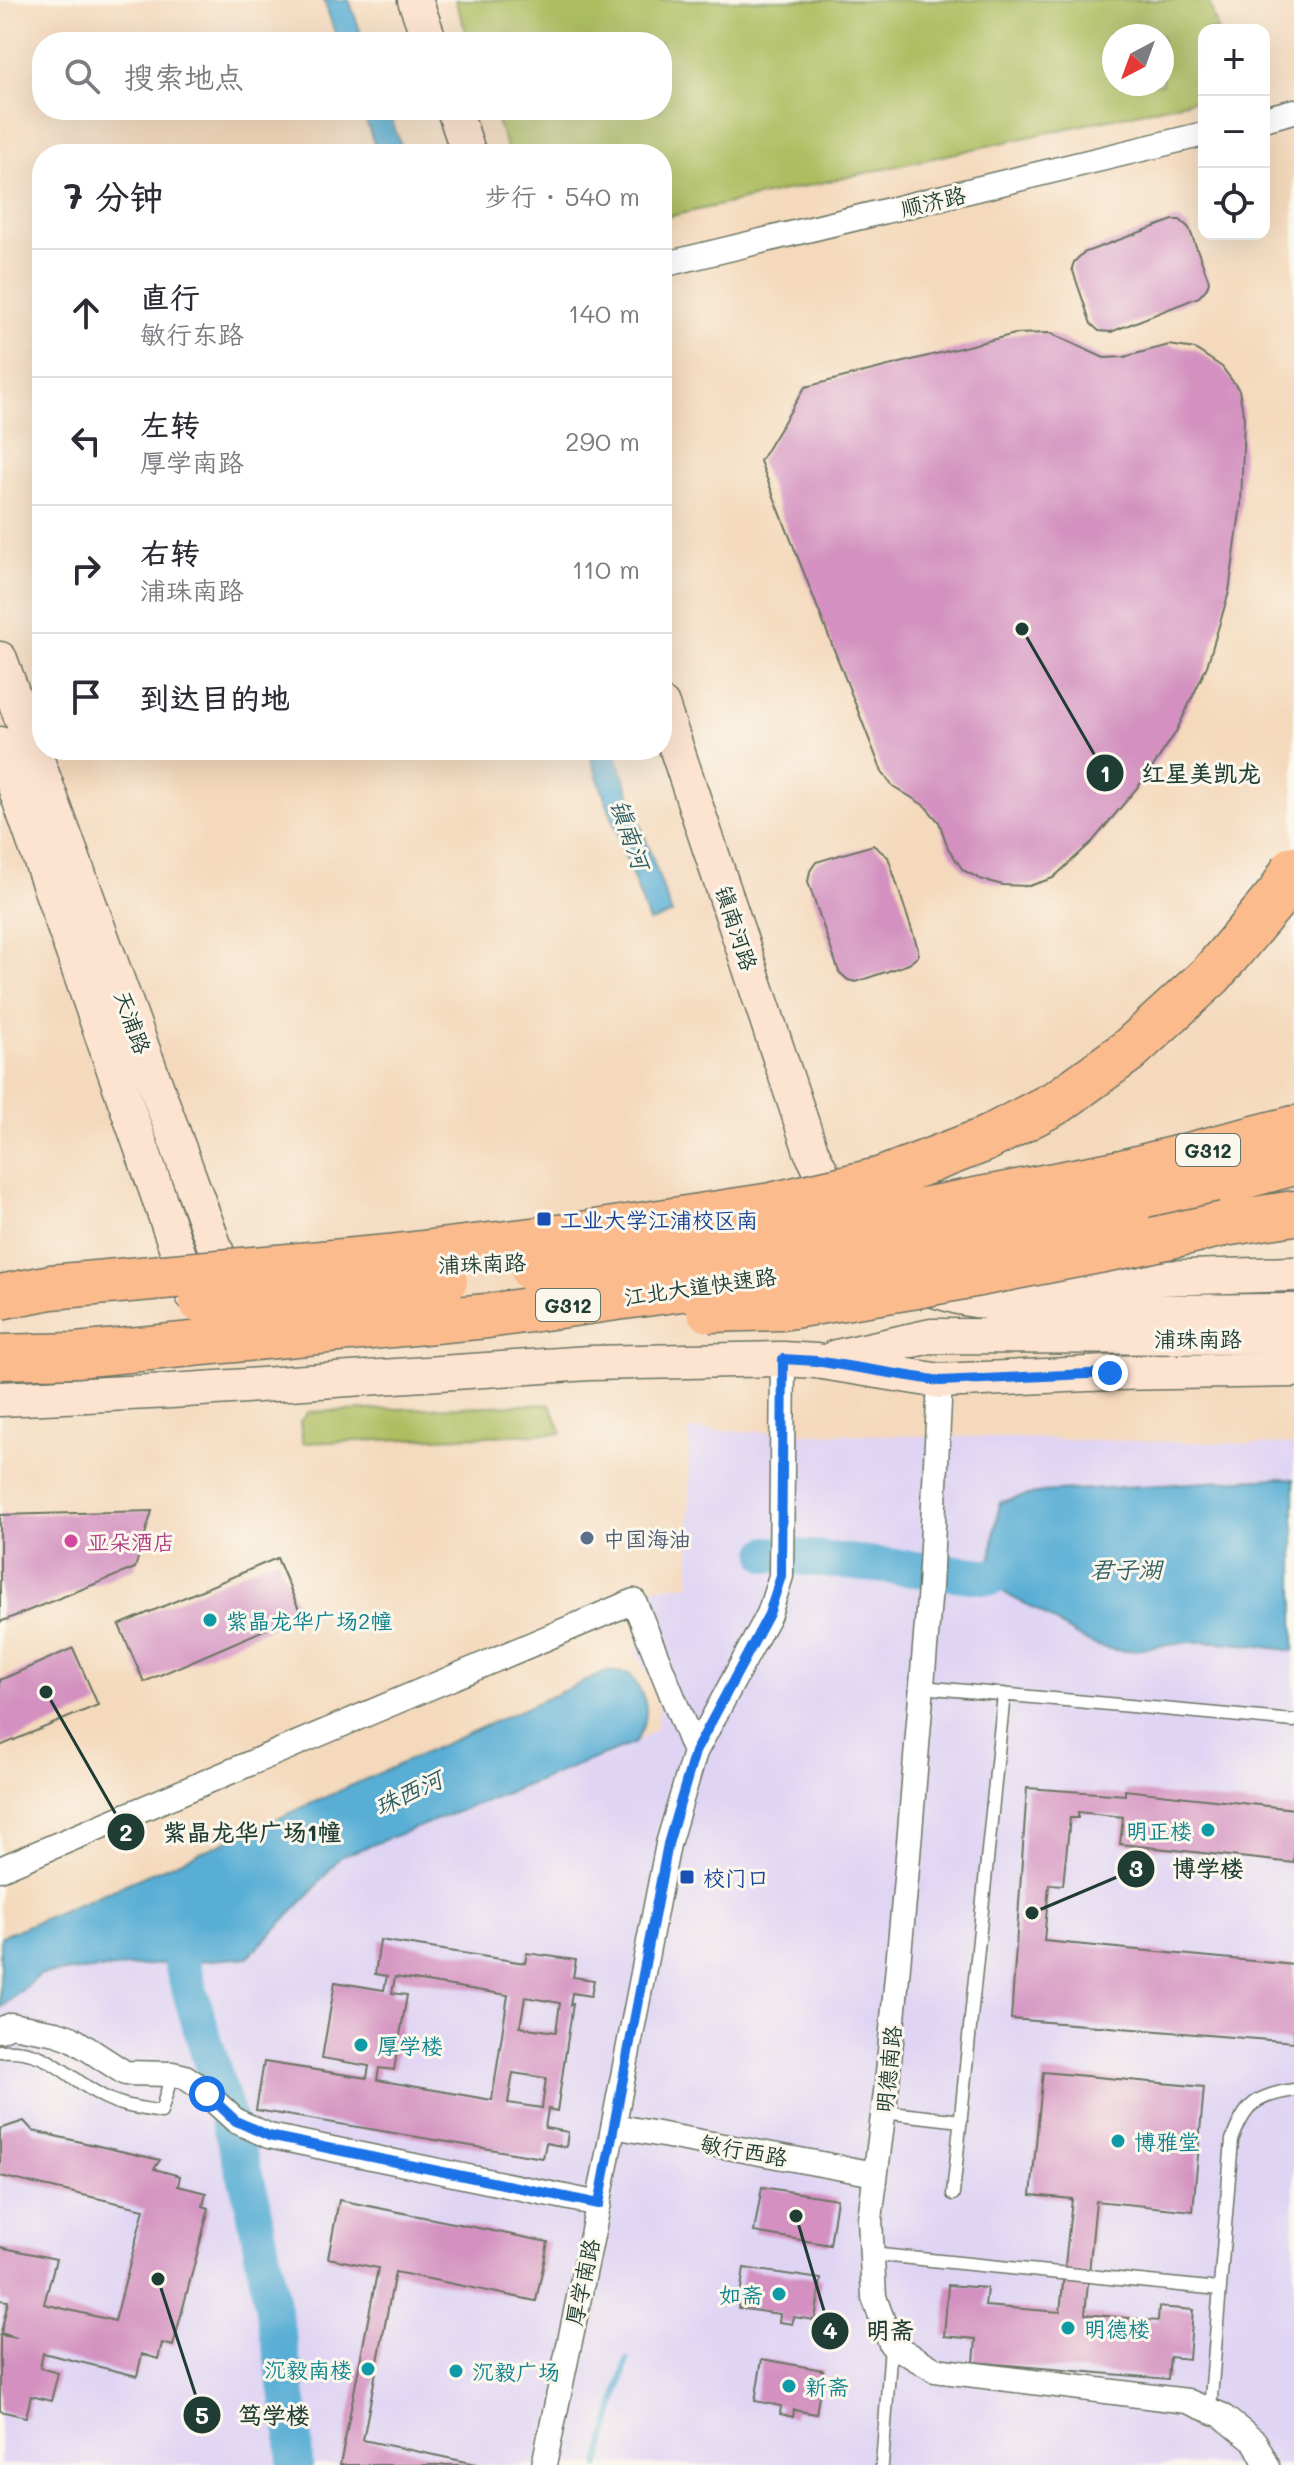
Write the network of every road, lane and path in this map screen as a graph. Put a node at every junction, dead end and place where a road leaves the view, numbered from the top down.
1 (415, 0) edge
2 (426, 32) edge
3 (1294, 111) edge
4 (1270, 117) edge
5 (457, 120) edge
6 (1198, 135) edge
7 (466, 144) edge
8 (672, 263) edge
9 (0, 659) edge
10 (672, 735) edge
11 (0, 744) edge
12 (32, 747) edge
13 (37, 760) edge
14 (1294, 868) edge
15 (1294, 1128) edge
16 (811, 1151) junction
17 (1294, 1163) edge
18 (1294, 1213) edge
19 (795, 1252) junction
20 (224, 1272) junction
21 (873, 1273) junction
22 (185, 1274) junction
23 (1294, 1274) edge
24 (0, 1280) edge
25 (0, 1297) edge
26 (958, 1297) junction
27 (1294, 1311) edge
28 (0, 1314) edge
29 (487, 1316) junction
30 (1294, 1337) edge
31 (0, 1357) edge
32 (783, 1359) junction
33 (816, 1361) junction
34 (1294, 1370) edge
35 (940, 1381) junction
36 (266, 1384) junction
37 (226, 1387) junction
38 (0, 1399) edge
39 (922, 1687) junction
40 (1004, 1694) junction
41 (1294, 1721) edge
42 (695, 1752) junction
43 (0, 1869) edge
44 (0, 2030) edge
45 (0, 2051) edge
46 (172, 2074) junction
47 (1294, 2090) edge
48 (883, 2112) junction
49 (961, 2121) junction
50 (614, 2126) junction
51 (875, 2174) junction
52 (953, 2194) dead end
53 (599, 2204) junction
54 (871, 2254) junction
55 (1219, 2289) junction
56 (891, 2344) junction
57 (1210, 2410) junction
58 (544, 2465) edge
59 (882, 2465) edge
60 (1267, 2465) edge

1 - 2 street
3 - 4 street
5 - 7 street
6 - 8 street, 顺济路
9 - 12 street, 天浦路
10 - 16 street, 镇南河路
11 - 22 street
13 - 20 street, 天浦路
14 - 25 highway, bridge
15 - 28 highway, 江北大道快速路 / G312, bridge
16 - 19 street
16 - 21 street, 镇南河路
17 - 29 highway, 江北大道快速路 / G312, bridge
18 - 29 highway, bridge
19 - 20 street, 浦珠南路
19 - 21 street, 浦珠南路
20 - 22 street, 浦珠南路
20 - 36 street, 天浦路
21 - 26 street, 浦珠南路
22 - 24 street, 浦珠南路
22 - 37 street
23 - 26 street, 浦珠南路
26 - 27 street, 浦珠南路
29 - 31 highway, 江北大道快速路 / G312, bridge
30 - 33 street, 浦珠南路
32 - 33 street, 浦珠南路
32 - 36 street, 浦珠南路
32 - 42 street, 厚学南路
33 - 35 street, 浦珠南路
34 - 35 street, 浦珠南路
35 - 39 street, 明德南路
36 - 37 street, 浦珠南路
37 - 38 street, 浦珠南路
39 - 40 lane
39 - 48 street, 明德南路
40 - 41 lane
40 - 49 lane
42 - 43 street
42 - 50 street, 厚学南路
44 - 46 street
45 - 46 lane
46 - 53 street
47 - 55 lane
48 - 49 lane
48 - 51 street, 明德南路
49 - 52 lane
50 - 51 street, 敏行西路
50 - 53 street, 厚学南路
51 - 54 street, 明德南路
53 - 58 street, 厚学南路
54 - 55 lane
54 - 56 street, 明德南路
55 - 57 lane
56 - 57 street
56 - 59 lane
57 - 60 street

